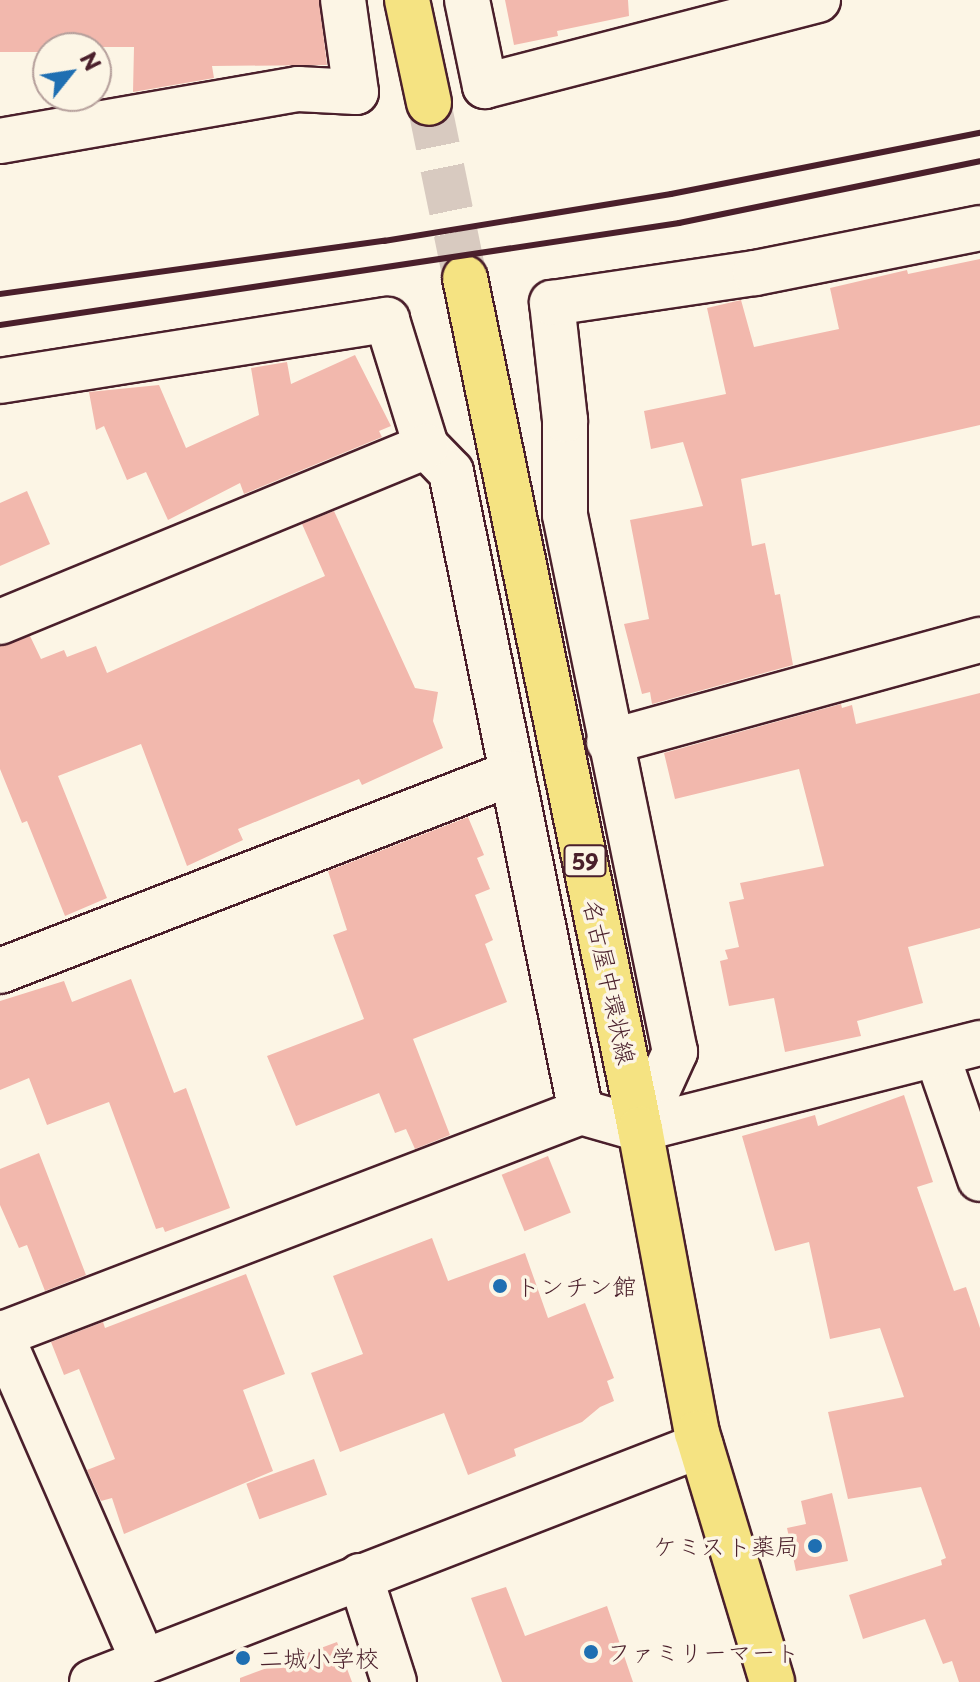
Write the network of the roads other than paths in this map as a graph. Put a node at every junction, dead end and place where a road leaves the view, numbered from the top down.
1 (343, 0) edge
2 (407, 0) edge
3 (467, 0) edge
4 (802, 2) edge
5 (429, 103) tunnel mouth
6 (0, 141) edge
7 (980, 228) edge
8 (465, 278) tunnel mouth
9 (0, 381) edge
10 (426, 446) junction
11 (0, 622) edge
12 (980, 640) edge
13 (609, 742) junction
14 (512, 773) junction
15 (0, 971) edge
16 (980, 1043) edge
17 (937, 1055) junction
18 (581, 1112) junction
19 (640, 1129) junction
20 (980, 1179) edge
21 (0, 1334) edge
22 (701, 1445) junction
23 (360, 1576) junction
24 (144, 1662) junction
25 (92, 1682) edge
26 (394, 1682) edge
27 (772, 1682) edge

1 - 6 street
2 - 5 main road
3 - 4 street
7 - 13 street
8 - 19 main road, 名古屋中環状線 / 59
9 - 10 street
10 - 11 street
10 - 14 street
12 - 13 street
13 - 19 street
14 - 15 street
14 - 18 street
16 - 17 street
17 - 19 street
17 - 20 street
18 - 19 street
18 - 21 street
19 - 22 main road, 名古屋中環状線 / 59
21 - 24 street
22 - 23 street
22 - 27 main road, 名古屋中環状線 / 59
23 - 24 street
23 - 26 street
24 - 25 street

